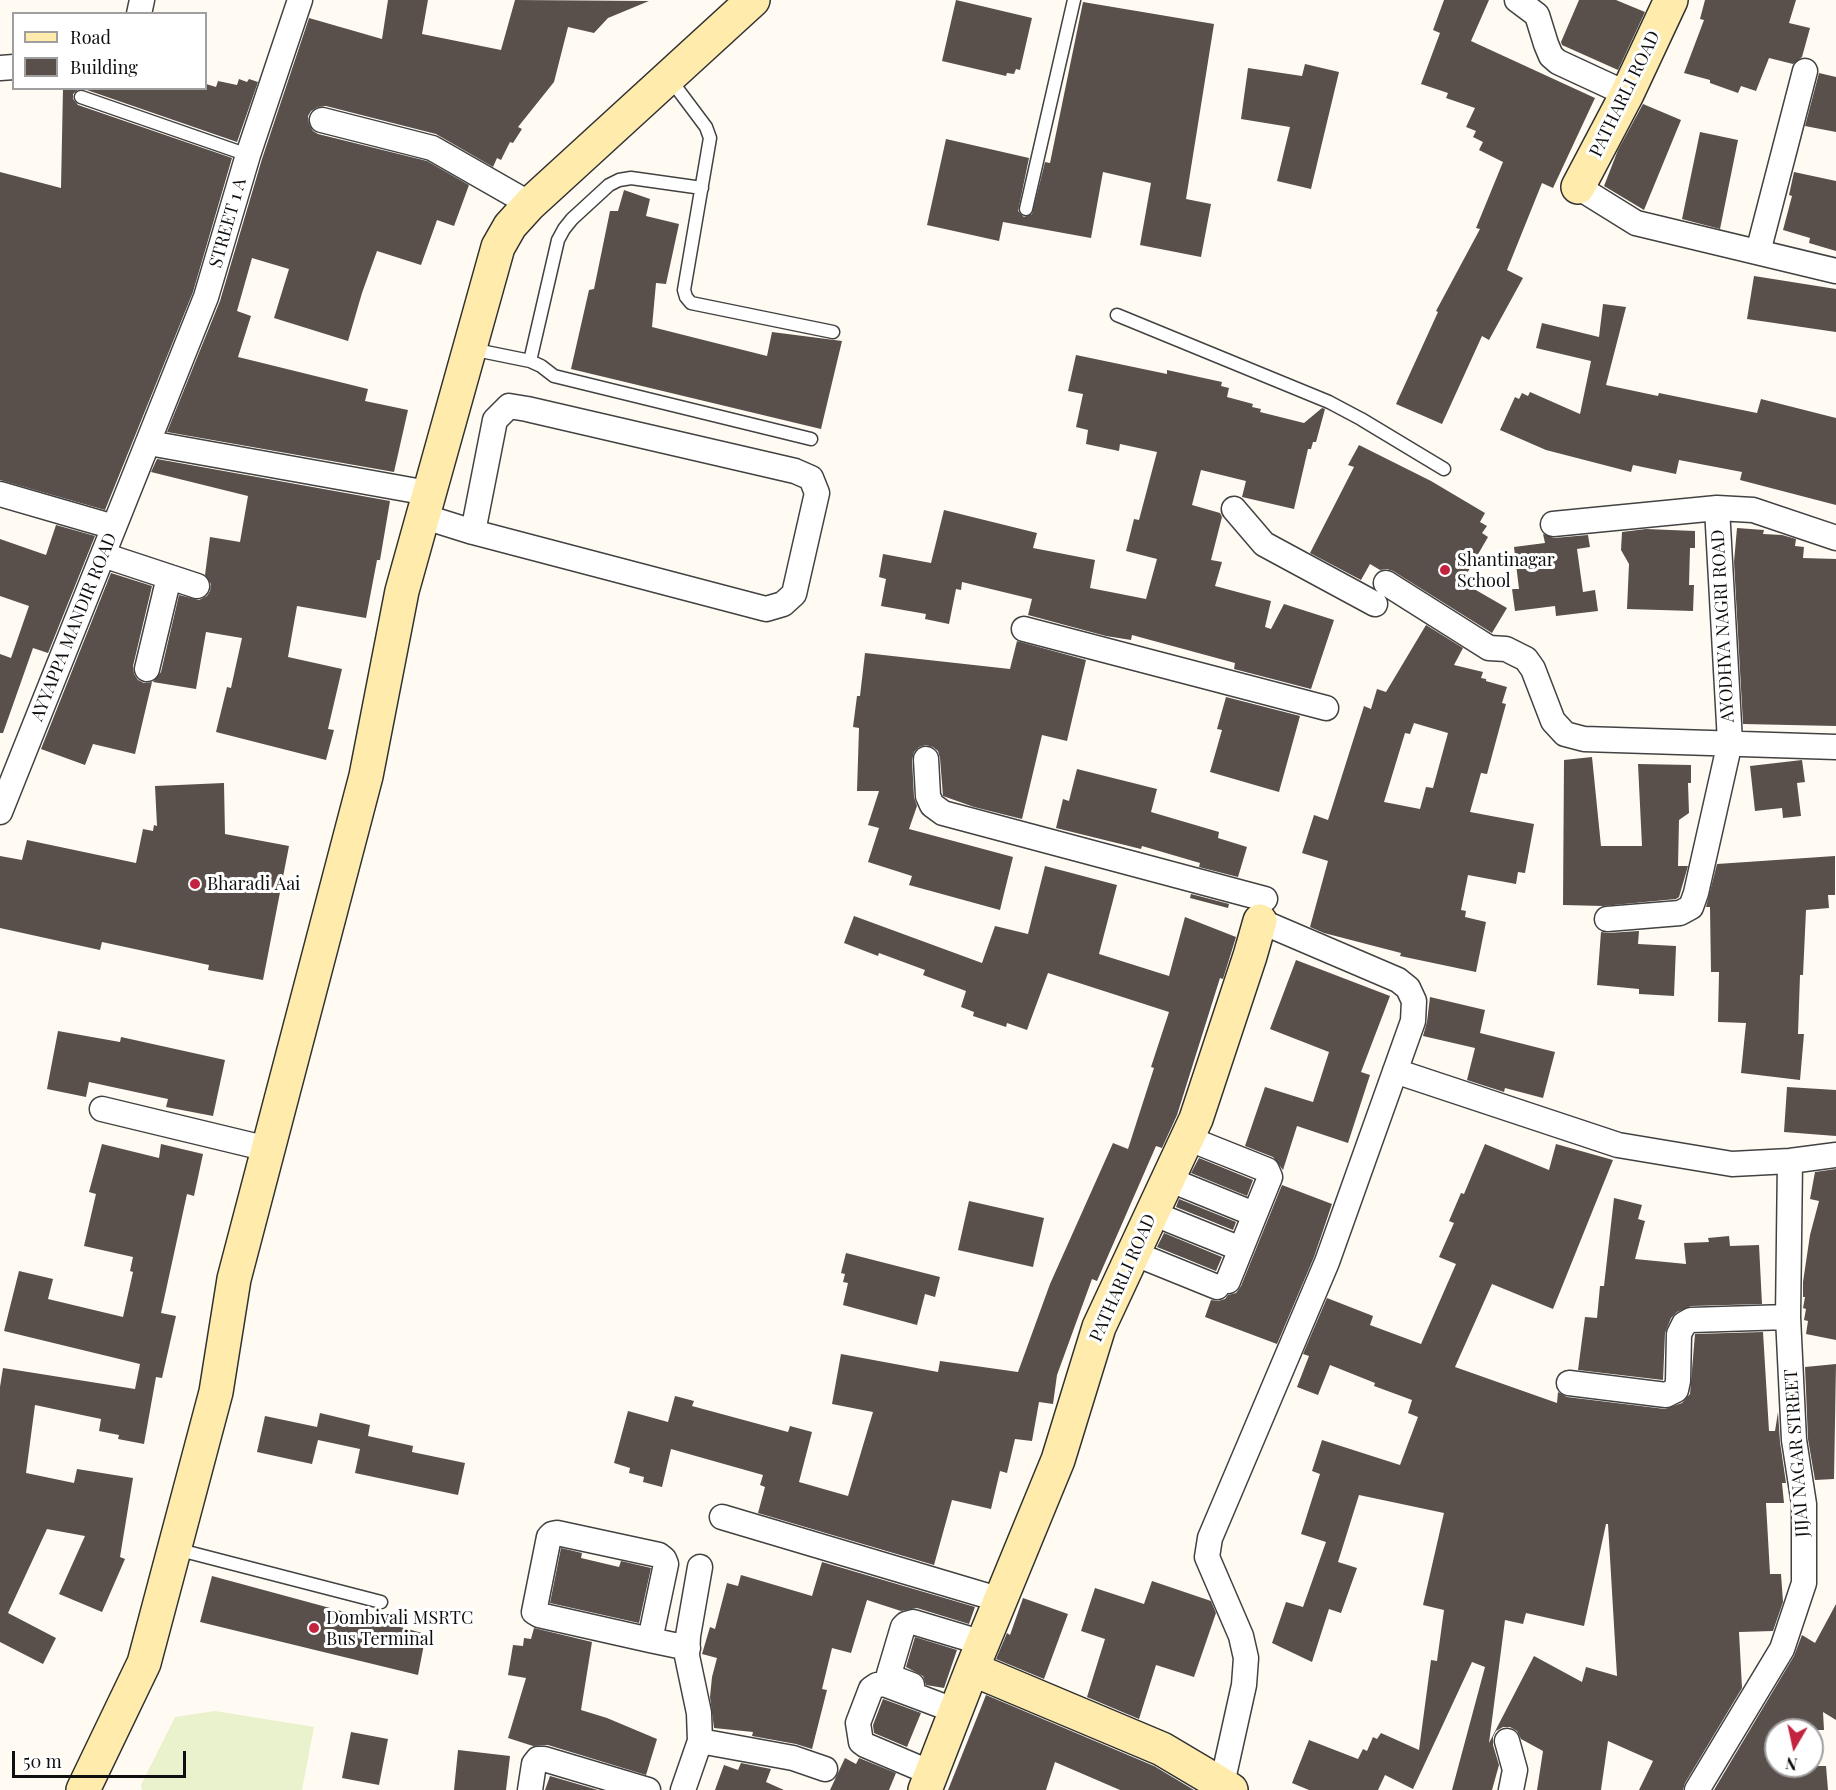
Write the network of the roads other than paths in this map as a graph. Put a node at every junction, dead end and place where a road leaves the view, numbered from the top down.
1 (300, 0) edge
2 (753, 0) edge
3 (1074, 0) edge
4 (1517, 0) edge
5 (1671, 0) edge
6 (1805, 71) dead end
7 (668, 76) junction
8 (1627, 94) junction
9 (81, 98) dead end
10 (321, 120) dead end
11 (248, 155) junction
12 (1578, 187) joint
13 (702, 188) junction
14 (530, 204) junction
15 (1026, 209) dead end
16 (1758, 252) junction
17 (1836, 271) edge
18 (1117, 315) dead end
19 (833, 332) dead end
20 (469, 348) junction
21 (530, 361) junction
22 (811, 439) dead end
23 (149, 443) junction
24 (1444, 469) dead end
25 (0, 494) edge
26 (425, 505) junction
27 (1717, 508) junction
28 (1234, 509) dead end
29 (1553, 524) dead end
30 (114, 527) junction
31 (473, 532) junction
32 (1836, 538) edge
33 (103, 555) junction
34 (169, 577) junction
35 (1386, 583) dead end
36 (197, 586) dead end
37 (1375, 604) dead end
38 (1024, 629) dead end
39 (147, 669) dead end
40 (1326, 708) dead end
41 (1730, 742) junction
42 (1836, 747) edge
43 (926, 759) dead end
44 (0, 812) edge
45 (1262, 910) junction
46 (1607, 919) dead end
47 (1395, 1071) junction
48 (102, 1109) dead end
49 (1187, 1138) junction
50 (268, 1149) junction
51 (1836, 1155) edge
52 (1790, 1161) junction
53 (1168, 1179) junction
54 (1152, 1213) junction
55 (1254, 1214) junction
56 (1241, 1249) junction
57 (1133, 1253) junction
58 (1788, 1317) junction
59 (1569, 1383) dead end
60 (722, 1517) dead end
61 (174, 1549) junction
62 (700, 1567) dead end
63 (1001, 1600) junction
64 (381, 1602) dead end
65 (650, 1640) junction
66 (688, 1648) junction
67 (977, 1656) junction
68 (957, 1706) junction
69 (700, 1741) junction
70 (1507, 1741) dead end
71 (825, 1769) dead end
72 (928, 1781) edge
73 (1226, 1787) edge
74 (83, 1790) edge
75 (531, 1790) edge
76 (648, 1790) edge
77 (683, 1790) edge
78 (1511, 1790) edge
79 (1697, 1790) edge

1 - 11 street, STREET 1 A
2 - 7 street
3 - 15 lane
4 - 8 street
5 - 8 street, PATHARLI ROAD
6 - 16 street
7 - 13 lane
7 - 14 street
8 - 12 street, PATHARLI ROAD
9 - 11 lane
10 - 14 street
11 - 23 street, STREET 1 A
12 - 16 street
13 - 19 lane
13 - 21 lane
14 - 20 street
16 - 17 street
18 - 24 lane
20 - 21 lane
20 - 26 street
21 - 22 lane
23 - 26 street
23 - 30 street, AYYAPPA MANDIR ROAD
25 - 30 street
26 - 31 street
26 - 50 street
27 - 29 street
27 - 32 street, AYODHYA NAGRI ROAD
27 - 41 street, AYODHYA NAGRI ROAD
28 - 37 street
30 - 33 street, AYYAPPA MANDIR ROAD
31 - 31 street
33 - 34 street
33 - 44 street, AYYAPPA MANDIR ROAD
34 - 36 street
34 - 39 street
35 - 41 street, AYODHYA NAGRI ROAD
38 - 40 street
41 - 42 street
41 - 46 street
43 - 45 street
45 - 47 street
45 - 49 street, PATHARLI ROAD
47 - 52 street
47 - 73 street
48 - 50 street
49 - 53 street, PATHARLI ROAD
49 - 55 street
50 - 61 street
51 - 52 street
52 - 58 street, JIJAI NAGAR STREET
53 - 54 street, PATHARLI ROAD
53 - 55 street
54 - 56 street
54 - 57 street, PATHARLI ROAD
55 - 56 street
56 - 57 street
57 - 63 street, PATHARLI ROAD
58 - 59 street
58 - 79 street, JIJAI NAGAR STREET
60 - 63 street
61 - 64 lane
61 - 74 street
62 - 66 street
63 - 67 street, PATHARLI ROAD
65 - 65 street
65 - 66 street
66 - 69 street
67 - 68 street, PATHARLI ROAD
67 - 68 street
67 - 73 street
68 - 72 street, PATHARLI ROAD
68 - 72 street
69 - 71 street
69 - 77 street
70 - 78 street
75 - 76 street

